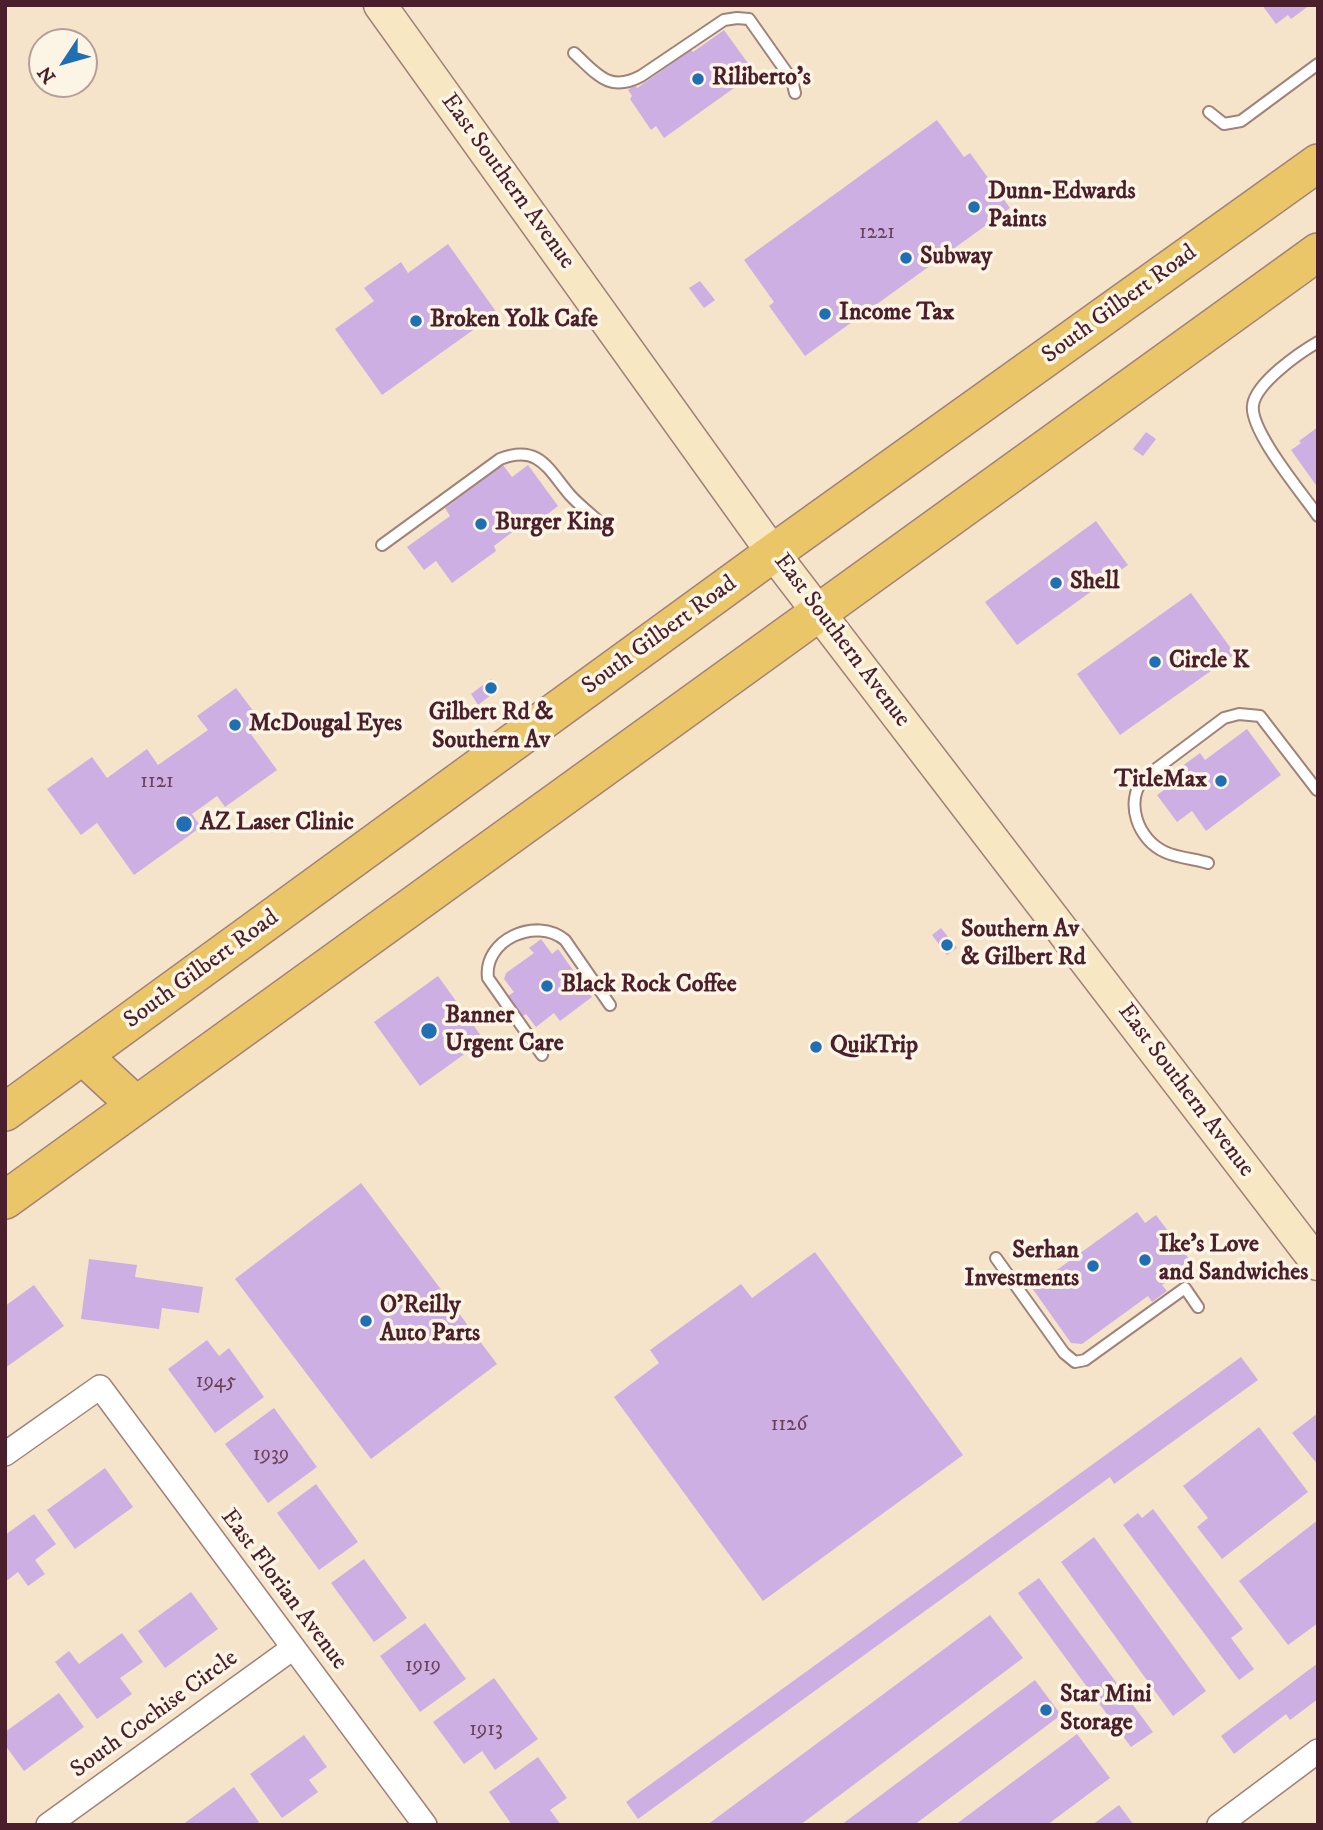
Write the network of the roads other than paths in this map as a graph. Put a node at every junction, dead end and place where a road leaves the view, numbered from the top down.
1 (380, 5) edge
2 (574, 53) dead end
3 (1318, 64) edge
4 (795, 93) dead end
5 (1209, 111) dead end
6 (1318, 163) edge
7 (1318, 252) edge
8 (1318, 342) edge
9 (1318, 516) edge
10 (603, 525) dead end
11 (382, 545) dead end
12 (774, 553) junction
13 (820, 613) junction
14 (1317, 790) edge
15 (1208, 863) dead end
16 (610, 1004) dead end
17 (542, 1055) dead end
18 (83, 1056) junction
19 (136, 1105) junction
20 (5, 1112) edge
21 (5, 1200) edge
22 (996, 1258) dead end
23 (1318, 1264) edge
24 (1198, 1307) dead end
25 (5, 1454) edge
26 (293, 1648) junction
27 (1318, 1751) edge
28 (48, 1825) edge
29 (425, 1825) edge
30 (1219, 1825) edge

1 - 12 main road, East Southern Avenue
2 - 4 lane
3 - 5 lane
6 - 12 main road, South Gilbert Road
7 - 13 main road
8 - 9 lane
10 - 11 lane
12 - 13 main road, East Southern Avenue
12 - 18 main road, South Gilbert Road
13 - 19 main road
13 - 23 main road, East Southern Avenue
14 - 15 lane
16 - 17 lane
18 - 19 main road
18 - 20 main road, South Gilbert Road
19 - 21 main road
22 - 24 lane
25 - 26 street, East Florian Avenue
26 - 28 street, South Cochise Circle
26 - 29 street, East Florian Avenue
27 - 30 street

